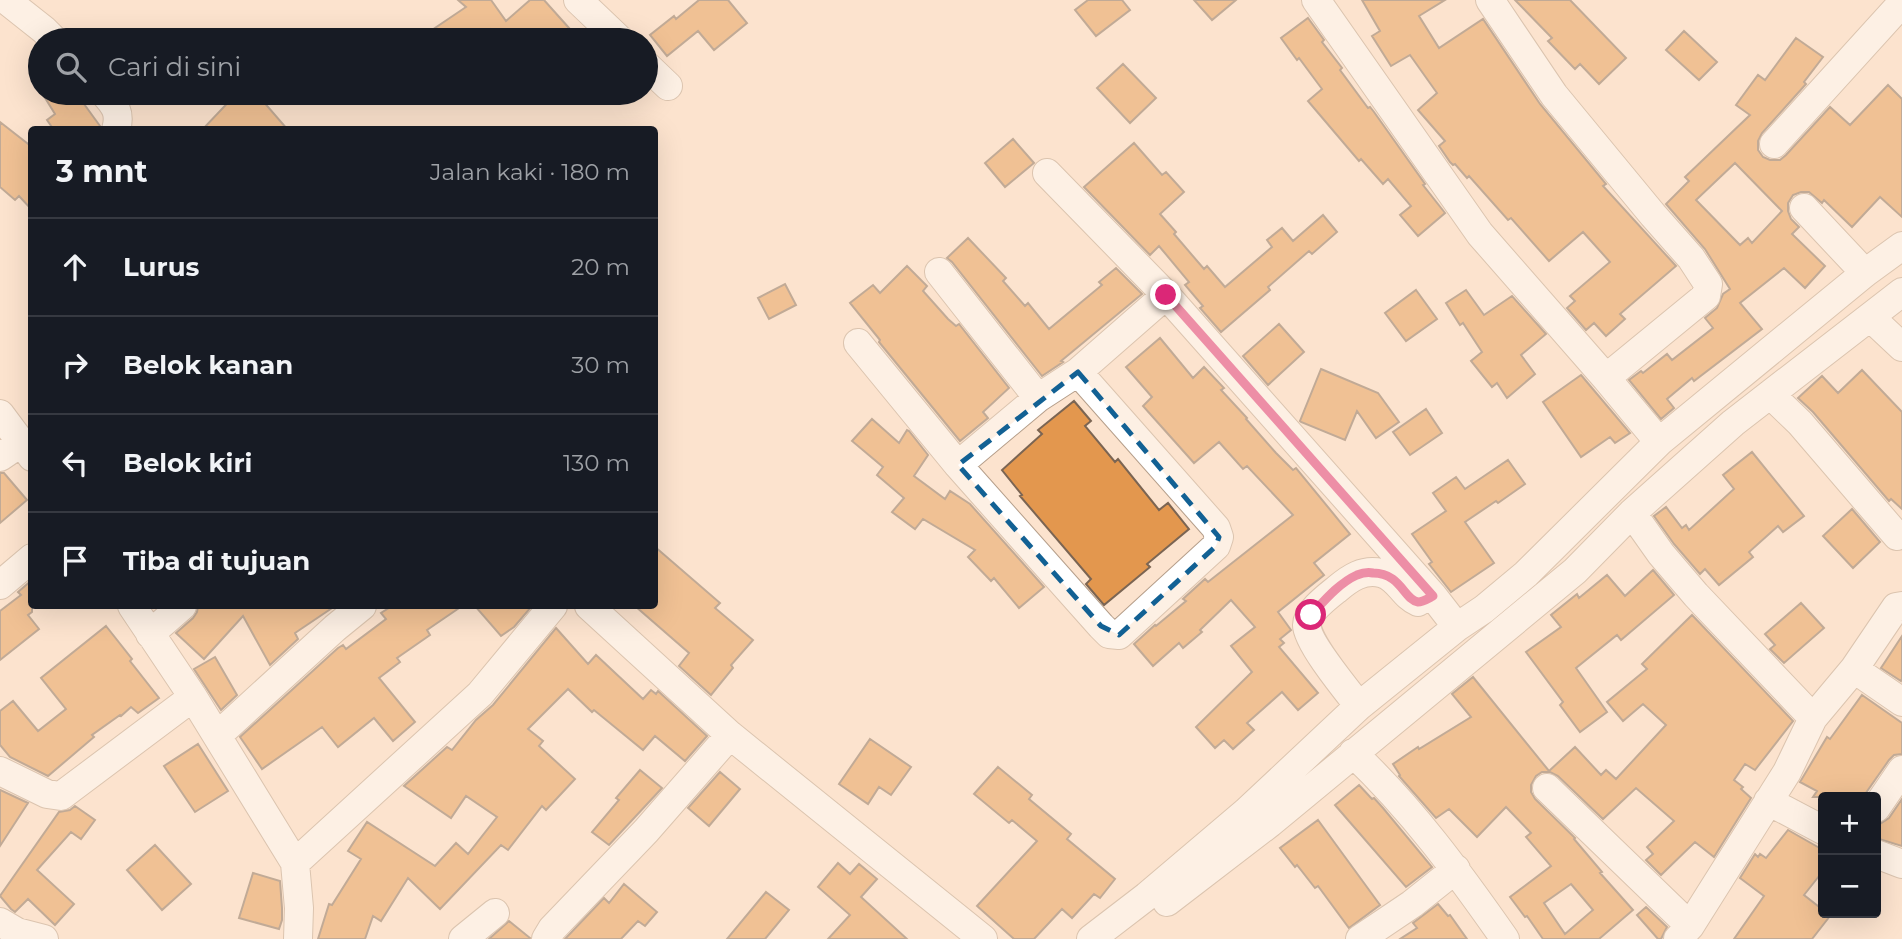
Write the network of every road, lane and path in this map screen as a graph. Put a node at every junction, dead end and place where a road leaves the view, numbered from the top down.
1 (6, 0) edge
2 (578, 0) edge
3 (1316, 0) edge
4 (1490, 0) edge
5 (1902, 3) edge
6 (41, 28) edge
7 (607, 28) edge
8 (658, 76) edge
9 (668, 86) dead end
10 (114, 105) edge
11 (118, 126) edge
12 (1774, 144) dead end
13 (1047, 173) dead end
14 (1804, 208) dead end
15 (1902, 246) edge
16 (939, 272) dead end
17 (1865, 273) junction
18 (1902, 292) edge
19 (1166, 295) junction
20 (1870, 317) junction
21 (858, 343) dead end
22 (1902, 346) edge
23 (1078, 372) junction
24 (1606, 378) junction
25 (1772, 395) junction
26 (1038, 398) junction
27 (0, 414) edge
28 (1658, 442) junction
29 (18, 452) edge
30 (958, 465) junction
31 (1632, 513) junction
32 (1897, 536) dead end
33 (28, 561) edge
34 (0, 585) edge
35 (1433, 596) junction
36 (1902, 606) edge
37 (134, 609) edge
38 (179, 609) edge
39 (358, 609) edge
40 (551, 609) edge
41 (592, 609) edge
42 (1494, 619) junction
43 (1457, 627) junction
44 (150, 634) junction
45 (1854, 669) junction
46 (192, 697) junction
47 (1902, 702) edge
48 (1359, 706) junction
49 (1813, 719) junction
50 (730, 735) junction
51 (217, 736) junction
52 (1353, 753) junction
53 (1902, 770) edge
54 (0, 771) edge
55 (1547, 788) dead end
56 (1768, 801) junction
57 (1881, 801) edge
58 (1818, 827) edge
59 (1879, 855) edge
60 (295, 863) junction
61 (1902, 864) edge
62 (1456, 869) junction
63 (495, 913) dead end
64 (0, 922) edge
65 (1684, 932) edge
66 (44, 939) edge
67 (298, 939) edge
68 (463, 939) edge
69 (546, 939) edge
70 (983, 939) edge
71 (1091, 939) edge
72 (1120, 939) edge
73 (1360, 939) edge
74 (1505, 939) edge

1 - 6 street
2 - 7 street
3 - 24 street
4 - 24 street
5 - 12 street
8 - 9 street
10 - 11 street
13 - 19 street
14 - 17 street
15 - 17 street
16 - 26 street
17 - 28 street
18 - 20 street
19 - 23 street
19 - 35 street
20 - 22 street
20 - 25 street
21 - 30 street
23 - 26 street
23 - 30 street
24 - 28 street
25 - 31 street
25 - 32 street
26 - 30 street
27 - 29 street
28 - 42 street
31 - 42 street
31 - 49 street
33 - 34 street
35 - 43 street
35 - 48 street
36 - 45 street
37 - 44 street
38 - 44 street
39 - 51 street
40 - 60 street
41 - 50 street
42 - 43 street
42 - 52 street
43 - 48 street
44 - 46 street
45 - 47 street
45 - 49 street
46 - 51 street
46 - 54 street
48 - 71 street
49 - 56 street
50 - 69 street
50 - 70 street
51 - 60 street
52 - 62 street
52 - 72 street
53 - 57 street
55 - 65 street
56 - 58 street
56 - 65 street
59 - 61 street
60 - 67 street
62 - 73 street
62 - 74 street
63 - 68 street
64 - 66 street

